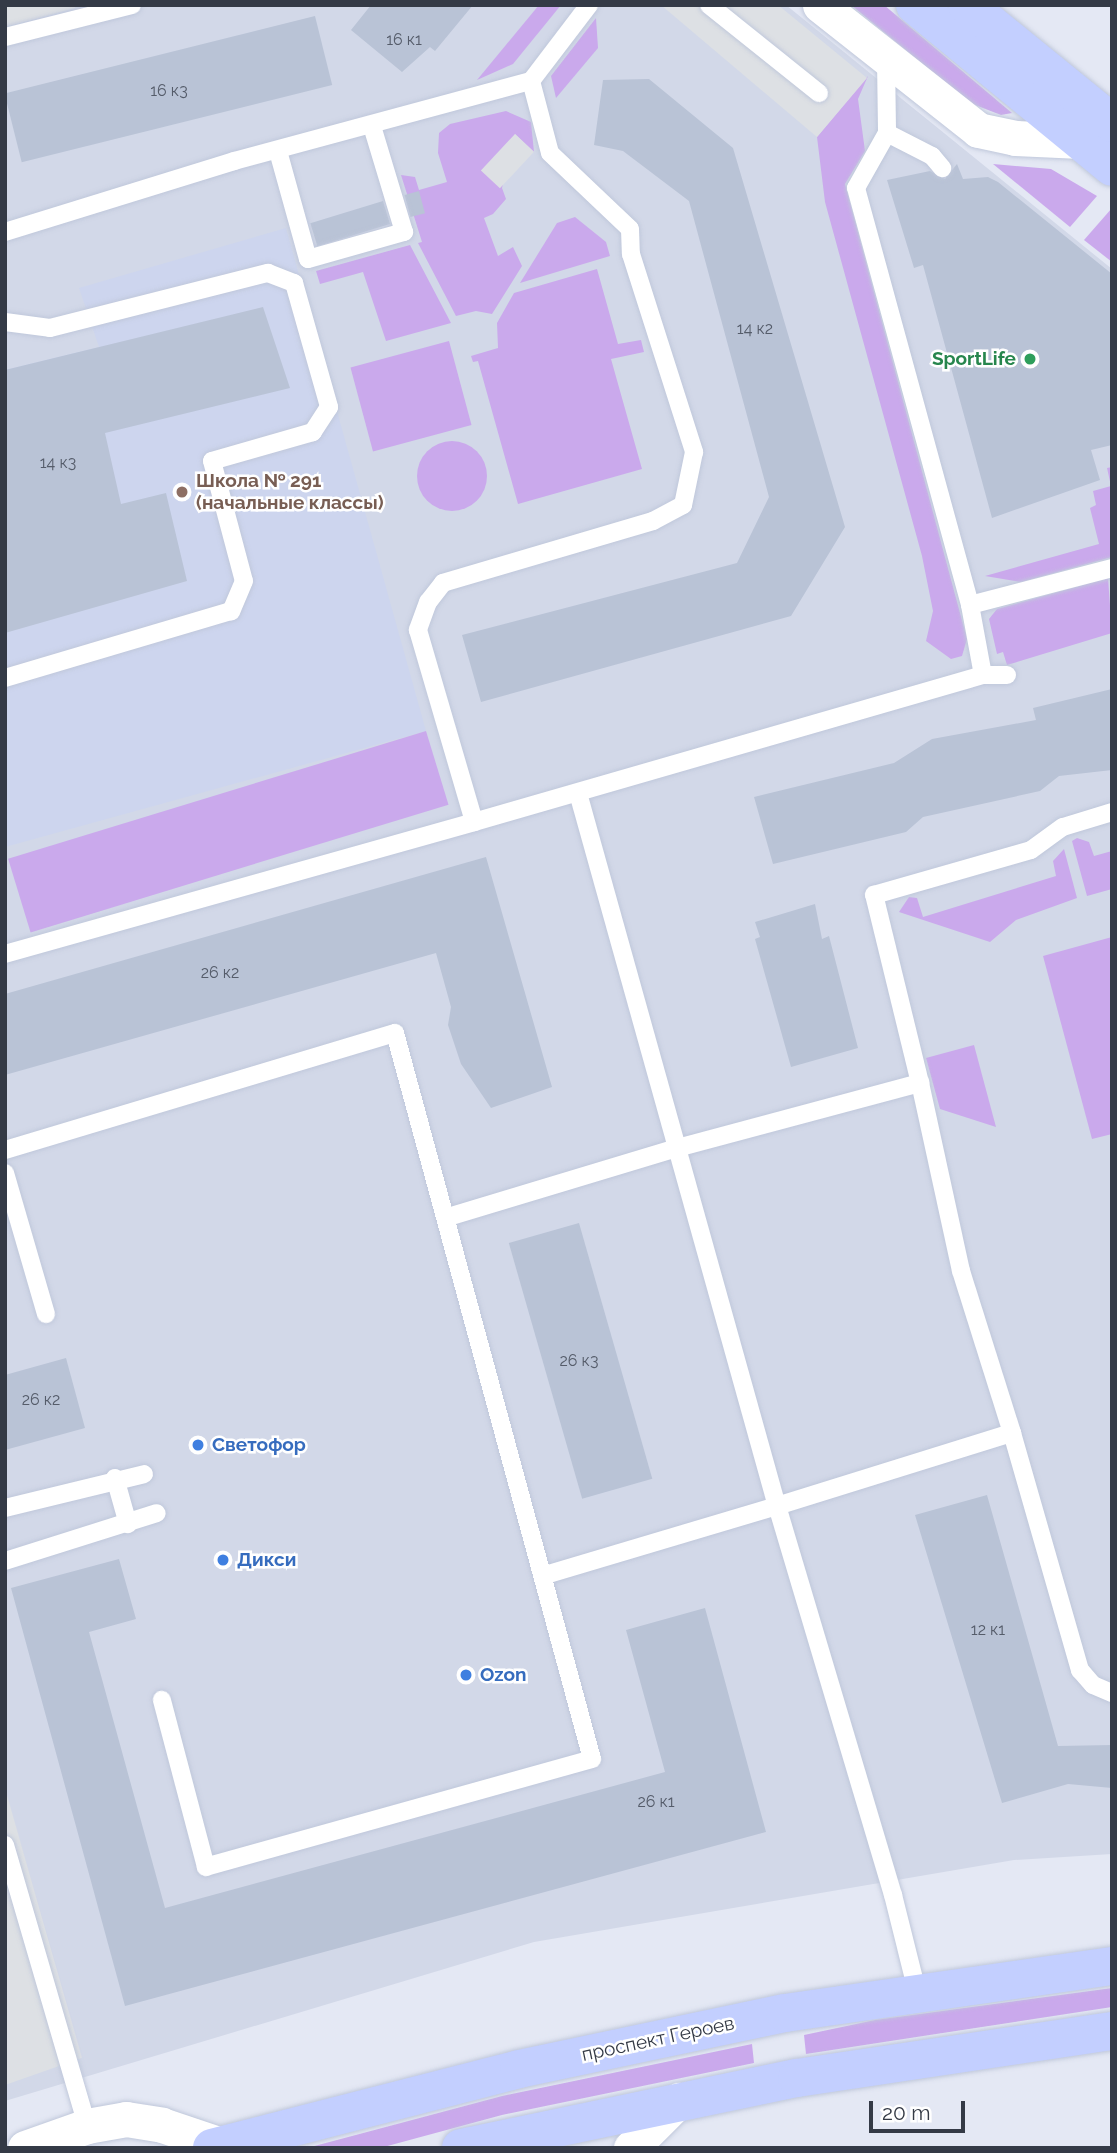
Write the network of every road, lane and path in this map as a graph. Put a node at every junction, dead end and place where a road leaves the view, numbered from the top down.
1 (132, 5) edge
2 (589, 5) edge
3 (709, 5) edge
4 (820, 5) edge
5 (915, 5) edge
6 (967, 5) edge
7 (5, 37) edge
8 (886, 59) junction
9 (531, 81) junction
10 (819, 93) dead end
11 (372, 126) junction
12 (1096, 132) edge
13 (887, 133) junction
14 (278, 151) junction
15 (1112, 167) edge
16 (942, 168) dead end
17 (5, 232) edge
18 (5, 322) edge
19 (1112, 568) edge
20 (970, 605) junction
21 (983, 675) junction
22 (1007, 675) dead end
23 (5, 678) edge
24 (578, 793) junction
25 (1112, 812) edge
26 (474, 822) junction
27 (5, 954) edge
28 (920, 1083) junction
29 (677, 1148) junction
30 (5, 1150) edge
31 (5, 1173) edge
32 (448, 1217) junction
33 (46, 1314) dead end
34 (1012, 1433) junction
35 (144, 1474) dead end
36 (115, 1478) junction
37 (777, 1506) junction
38 (5, 1508) edge
39 (157, 1513) dead end
40 (128, 1524) junction
41 (5, 1561) edge
42 (545, 1575) junction
43 (1112, 1693) edge
44 (162, 1700) dead end
45 (5, 1846) edge
46 (1112, 1966) edge
47 (917, 1991) junction
48 (1112, 2031) edge
49 (679, 2100) junction
50 (88, 2126) junction
51 (217, 2146) edge
52 (25, 2148) edge
53 (461, 2148) edge
54 (631, 2148) edge

1 - 7 lane
2 - 9 lane
3 - 10 lane
4 - 8 street
5 - 12 street
6 - 12 street
8 - 12 street
8 - 13 lane
9 - 11 lane
9 - 26 lane
11 - 14 lane
11 - 14 lane
12 - 15 street
13 - 16 lane
13 - 20 lane
14 - 17 lane
18 - 23 lane
19 - 20 lane
20 - 21 lane
21 - 22 lane
21 - 24 lane
24 - 26 lane
24 - 29 lane
25 - 28 lane
26 - 27 lane
28 - 29 lane
28 - 34 lane
29 - 32 lane
29 - 37 lane
30 - 32 lane
31 - 33 lane
32 - 42 lane
34 - 37 lane
34 - 43 lane
35 - 36 lane
36 - 38 lane
36 - 40 lane
37 - 42 lane
37 - 47 lane
39 - 40 lane
40 - 41 lane
42 - 44 lane
45 - 50 lane
46 - 47 street, проспект Героев
47 - 51 street, проспект Героев
48 - 49 street
49 - 53 street
49 - 54 street
50 - 51 street
50 - 52 street

